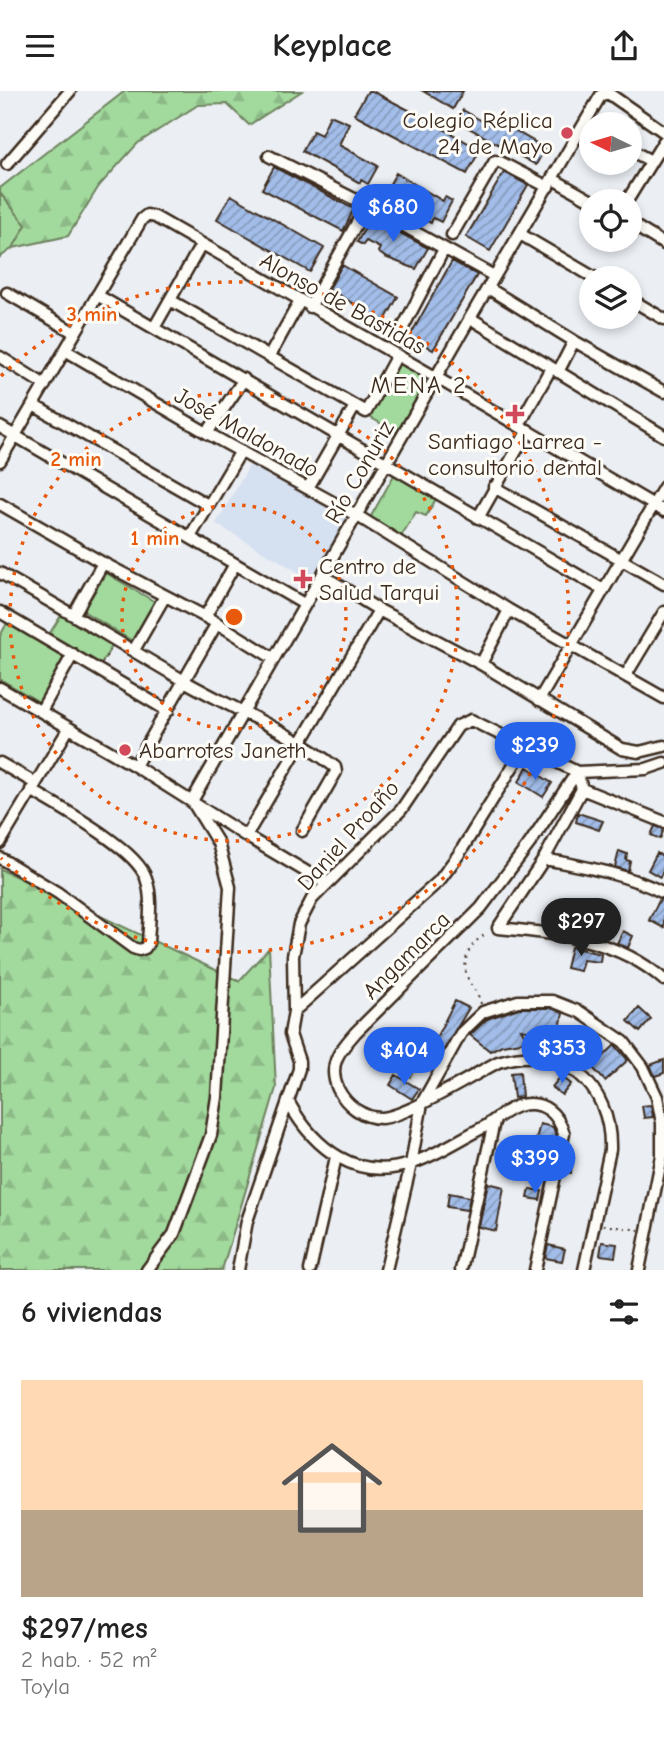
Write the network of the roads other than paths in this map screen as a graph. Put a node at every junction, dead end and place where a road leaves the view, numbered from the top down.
1 (70, 91) edge
2 (604, 92) edge
3 (595, 112) edge
4 (664, 132) edge
5 (579, 140) edge
6 (664, 141) edge
7 (269, 156) dead end
8 (642, 156) edge
9 (651, 161) junction
10 (7, 164) dead end
11 (551, 183) junction
12 (634, 189) edge
13 (579, 195) edge
14 (358, 221) dead end
15 (642, 229) edge
16 (520, 234) junction
17 (452, 235) dead end
18 (662, 239) edge
19 (201, 245) junction
20 (444, 249) junction
21 (579, 269) edge
22 (494, 276) junction
23 (488, 288) junction
24 (7, 293) dead end
25 (97, 295) junction
26 (170, 300) junction
27 (305, 304) junction
28 (642, 306) edge
29 (470, 318) junction
30 (664, 319) edge
31 (155, 328) junction
32 (75, 333) junction
33 (398, 337) dead end
34 (574, 341) junction
35 (65, 350) junction
36 (397, 355) junction
37 (269, 357) junction
38 (0, 358) edge
39 (554, 370) junction
40 (437, 378) junction
41 (244, 379) junction
42 (45, 384) junction
43 (664, 392) edge
44 (33, 405) junction
45 (355, 406) junction
46 (0, 427) edge
47 (524, 428) junction
48 (207, 433) junction
49 (337, 435) junction
50 (15, 436) junction
51 (664, 436) edge
52 (241, 451) junction
53 (0, 461) edge
54 (386, 465) junction
55 (494, 487) junction
56 (664, 487) edge
57 (308, 488) junction
58 (0, 504) edge
59 (208, 505) junction
60 (654, 506) junction
61 (664, 511) edge
62 (356, 515) junction
63 (478, 518) junction
64 (190, 537) junction
65 (621, 559) junction
66 (103, 563) junction
67 (235, 564) junction
68 (0, 573) edge
69 (322, 575) junction
70 (664, 584) edge
71 (603, 589) junction
72 (165, 596) junction
73 (304, 604) junction
74 (379, 610) junction
75 (509, 610) junction
76 (0, 612) edge
77 (664, 612) edge
78 (74, 614) junction
79 (205, 617) junction
80 (217, 623) junction
81 (661, 626) edge
82 (570, 646) junction
83 (134, 650) junction
84 (73, 654) junction
85 (273, 658) junction
86 (481, 664) junction
87 (626, 675) junction
88 (186, 681) junction
89 (0, 688) edge
90 (664, 698) edge
91 (539, 700) junction
92 (41, 711) junction
93 (168, 711) junction
94 (242, 712) junction
95 (69, 728) junction
96 (300, 744) junction
97 (526, 745) junction
98 (664, 746) edge
99 (0, 763) edge
100 (664, 763) edge
101 (135, 766) junction
102 (577, 772) junction
103 (33, 787) junction
104 (582, 789) junction
105 (192, 801) junction
106 (664, 822) edge
107 (302, 831) dead end
108 (246, 836) junction
109 (0, 843) edge
110 (0, 858) edge
111 (544, 859) junction
112 (327, 884) junction
113 (664, 893) edge
114 (664, 981) edge
115 (294, 1011) junction
116 (289, 1103) junction
117 (422, 1103) junction
118 (494, 1122) junction
119 (336, 1157) junction
120 (411, 1164) junction
121 (147, 1270) edge
122 (238, 1270) edge
123 (310, 1270) edge
124 (386, 1270) edge
125 (461, 1270) edge
126 (535, 1270) edge
127 (584, 1270) edge
128 (639, 1270) edge

1 - 10 street
2 - 3 street, Río Conuriz
2 - 4 street
5 - 11 street, Río Conuriz
6 - 9 street
7 - 20 street
8 - 9 street
9 - 12 street
11 - 13 street
11 - 16 street, Río Conuriz
11 - 17 street
14 - 27 street
15 - 18 street
16 - 21 street
16 - 22 street, Río Conuriz
19 - 25 street, Alonso de Bastidas
19 - 26 street
19 - 27 street, Alonso de Bastidas
20 - 22 street
20 - 33 street
22 - 23 street, Río Conuriz
23 - 29 street, Río Conuriz
23 - 34 street
24 - 32 street
25 - 31 street
25 - 32 street
26 - 31 street
26 - 37 street
27 - 36 street, Alonso de Bastidas
27 - 37 street
28 - 30 street
29 - 39 street
29 - 40 street, Río Conuriz
31 - 41 street
32 - 35 street
34 - 39 street
34 - 43 street
35 - 42 street
35 - 48 street, José Maldonado
36 - 40 street, Alonso de Bastidas
36 - 45 street
37 - 45 street
38 - 42 street
39 - 47 street
39 - 51 street
40 - 47 street, Alonso de Bastidas
40 - 54 street, Río Conuriz
41 - 48 street
41 - 49 street
42 - 44 street
44 - 50 street
44 - 59 street
45 - 49 street
46 - 50 street
47 - 55 street
47 - 60 street, Alonso de Bastidas
48 - 52 street, José Maldonado
49 - 54 street
49 - 57 street
50 - 53 street
50 - 64 street
52 - 57 street, José Maldonado
52 - 59 street
54 - 62 street, Río Conuriz
54 - 63 street
55 - 63 street
55 - 65 street
56 - 60 street
57 - 62 street, José Maldonado
58 - 66 street
59 - 64 street
60 - 61 street, Alonso de Bastidas
60 - 65 street
62 - 69 street, Río Conuriz
62 - 75 street, José Maldonado
63 - 71 street
64 - 67 street
65 - 70 street
65 - 71 street
66 - 72 street
66 - 78 street
67 - 73 street
67 - 79 street
68 - 78 street
69 - 73 street, Río Conuriz
69 - 74 street
71 - 82 street
72 - 79 street
72 - 83 street
73 - 85 street, Río Conuriz
74 - 86 street
74 - 96 street
75 - 82 street, José Maldonado
75 - 86 street
76 - 84 street
77 - 81 street
78 - 83 street
79 - 80 street
80 - 85 street
80 - 88 street
81 - 87 street
82 - 87 street, José Maldonado
82 - 91 street
83 - 88 street
84 - 92 street
84 - 93 street
85 - 94 street, Río Conuriz
86 - 91 street
87 - 90 street, José Maldonado
88 - 93 street
88 - 94 street
89 - 92 street
91 - 98 street
92 - 95 street
93 - 101 street
94 - 96 street
94 - 105 street, Río Conuriz
95 - 101 street
95 - 103 street
96 - 107 street
96 - 108 street
97 - 102 street
97 - 112 street, Daniel Proaño
97 - 115 street
99 - 103 street
100 - 102 street
101 - 105 street
102 - 104 street
102 - 117 street, Angamarca
103 - 109 street
103 - 110 street
104 - 106 street
104 - 111 street
105 - 108 street
105 - 121 street
108 - 112 street
111 - 113 street
111 - 114 street
112 - 115 street, Daniel Proaño
115 - 116 street, Daniel Proaño
116 - 119 street
116 - 122 street, Daniel Proaño
117 - 120 street
117 - 127 street, Angamarca
117 - 128 street
118 - 120 street
118 - 125 street
118 - 126 street
119 - 120 street
119 - 123 street
120 - 124 street

